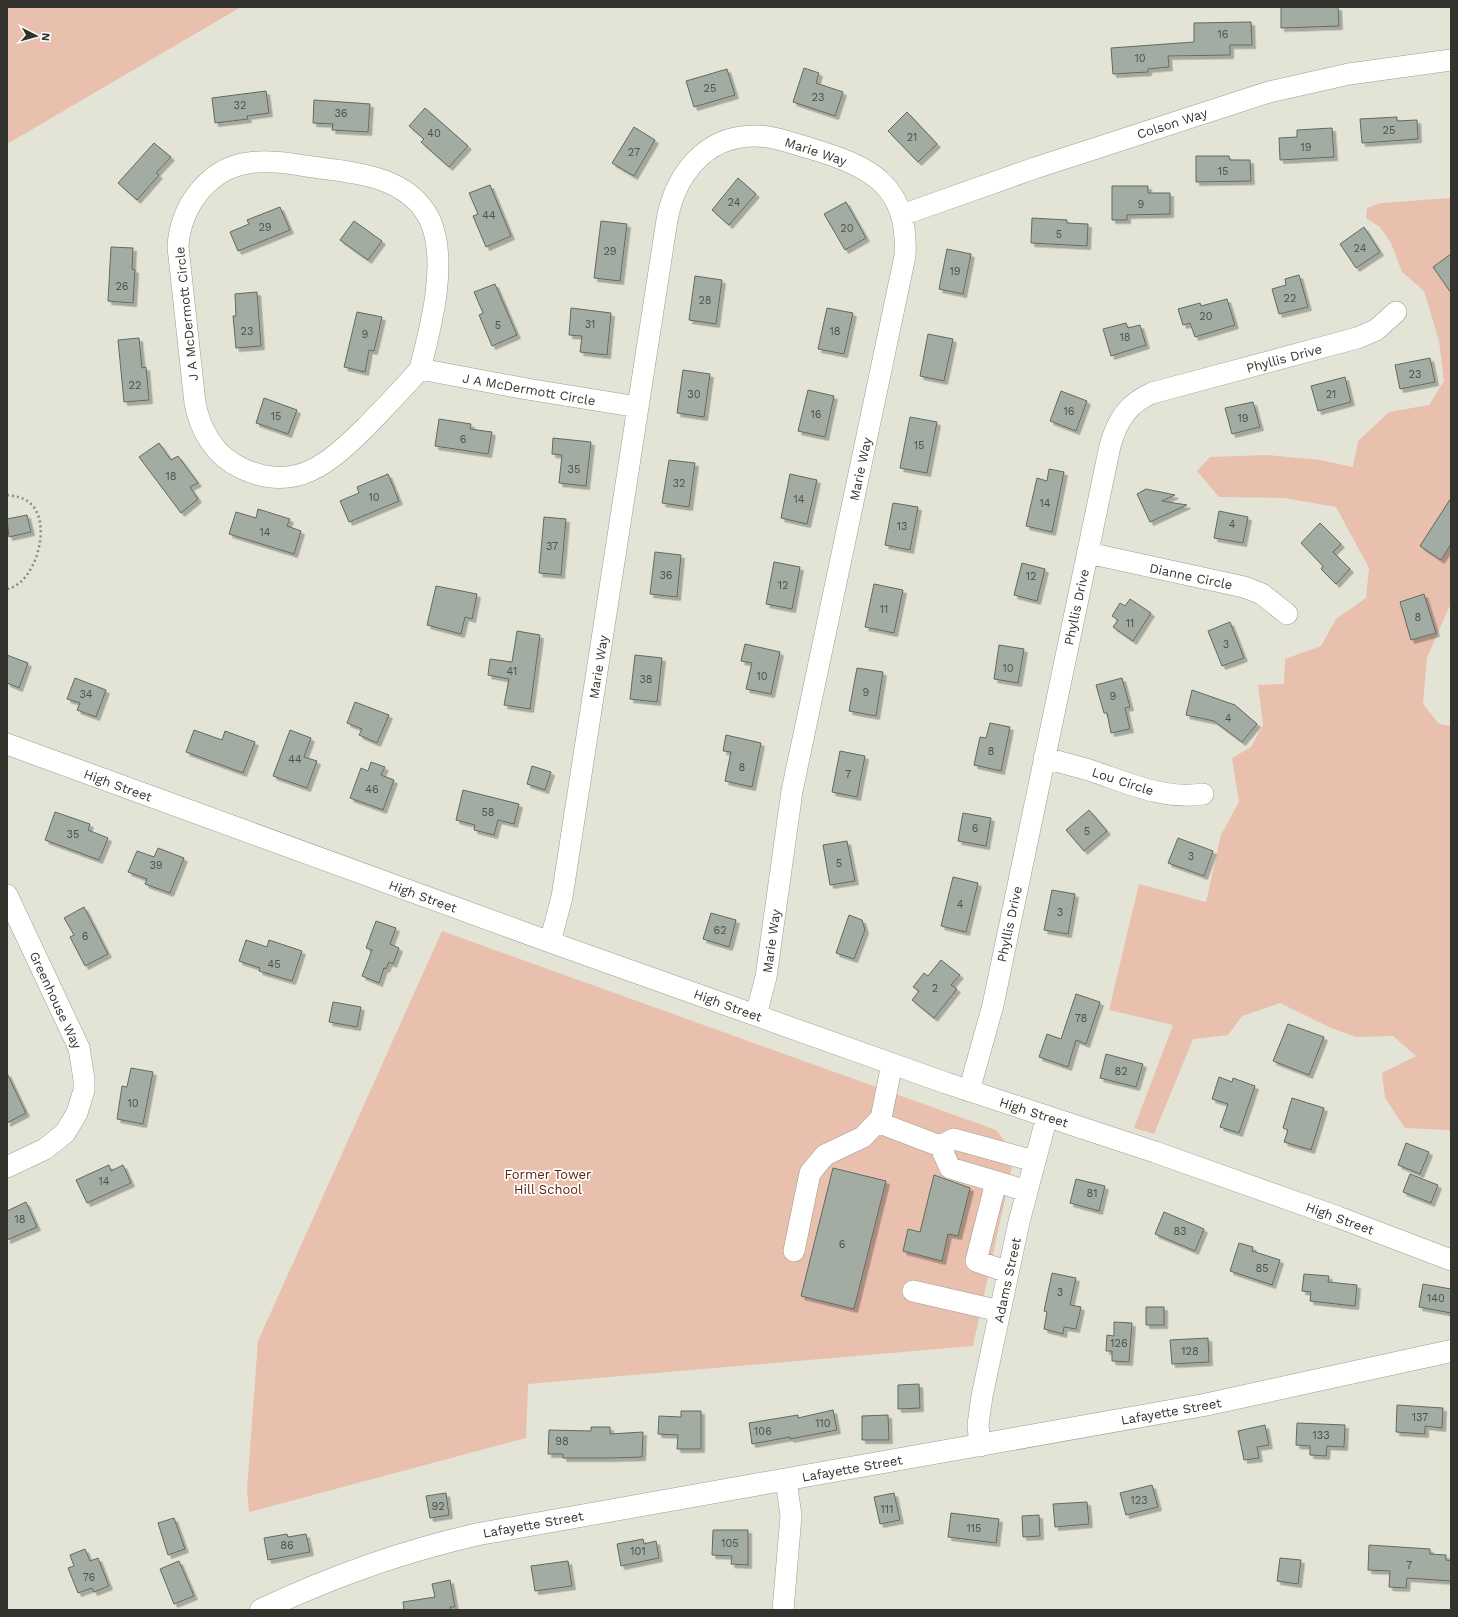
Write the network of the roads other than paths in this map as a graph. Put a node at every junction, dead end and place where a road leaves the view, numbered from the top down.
1 (1451, 60) edge
2 (902, 215) junction
3 (1396, 312) dead end
4 (420, 369) junction
5 (638, 407) junction
6 (1088, 553) junction
7 (1287, 614) dead end
8 (8, 747) edge
9 (1044, 758) junction
10 (1203, 794) dead end
11 (7, 895) edge
12 (550, 942) junction
13 (756, 1015) junction
14 (892, 1064) junction
15 (969, 1091) junction
16 (1047, 1116) junction
17 (877, 1122) junction
18 (940, 1146) junction
19 (1034, 1161) junction
20 (7, 1167) edge
21 (996, 1182) junction
22 (1026, 1191) junction
23 (794, 1251) dead end
24 (1451, 1260) edge
25 (1008, 1272) junction
26 (913, 1291) dead end
27 (1000, 1311) junction
28 (1451, 1352) edge
29 (980, 1446) junction
30 (786, 1480) junction
31 (261, 1610) edge
32 (783, 1610) edge

1 - 2 street, Colson Way
2 - 5 street, Marie Way
2 - 13 street, Marie Way
3 - 6 street, Phyllis Drive
4 - 4 street, J A McDermott Circle
4 - 5 street, J A McDermott Circle
5 - 12 street, Marie Way
6 - 7 street, Dianne Circle
6 - 9 street, Phyllis Drive
8 - 12 street, High Street
9 - 10 street, Lou Circle
9 - 15 street, Phyllis Drive
11 - 20 street, Greenhouse Way
12 - 13 street, High Street
13 - 14 street, High Street
14 - 15 street, High Street
14 - 17 street
15 - 16 street, High Street
16 - 19 street, Adams Street
16 - 24 street, High Street
17 - 18 street
17 - 23 street
18 - 19 street
18 - 21 street
19 - 22 street, Adams Street
21 - 22 street
21 - 25 street
22 - 25 street, Adams Street
25 - 27 street, Adams Street
26 - 27 street
27 - 29 street, Adams Street
28 - 29 main road, Lafayette Street
29 - 30 main road, Lafayette Street
30 - 31 main road, Lafayette Street
30 - 32 street

